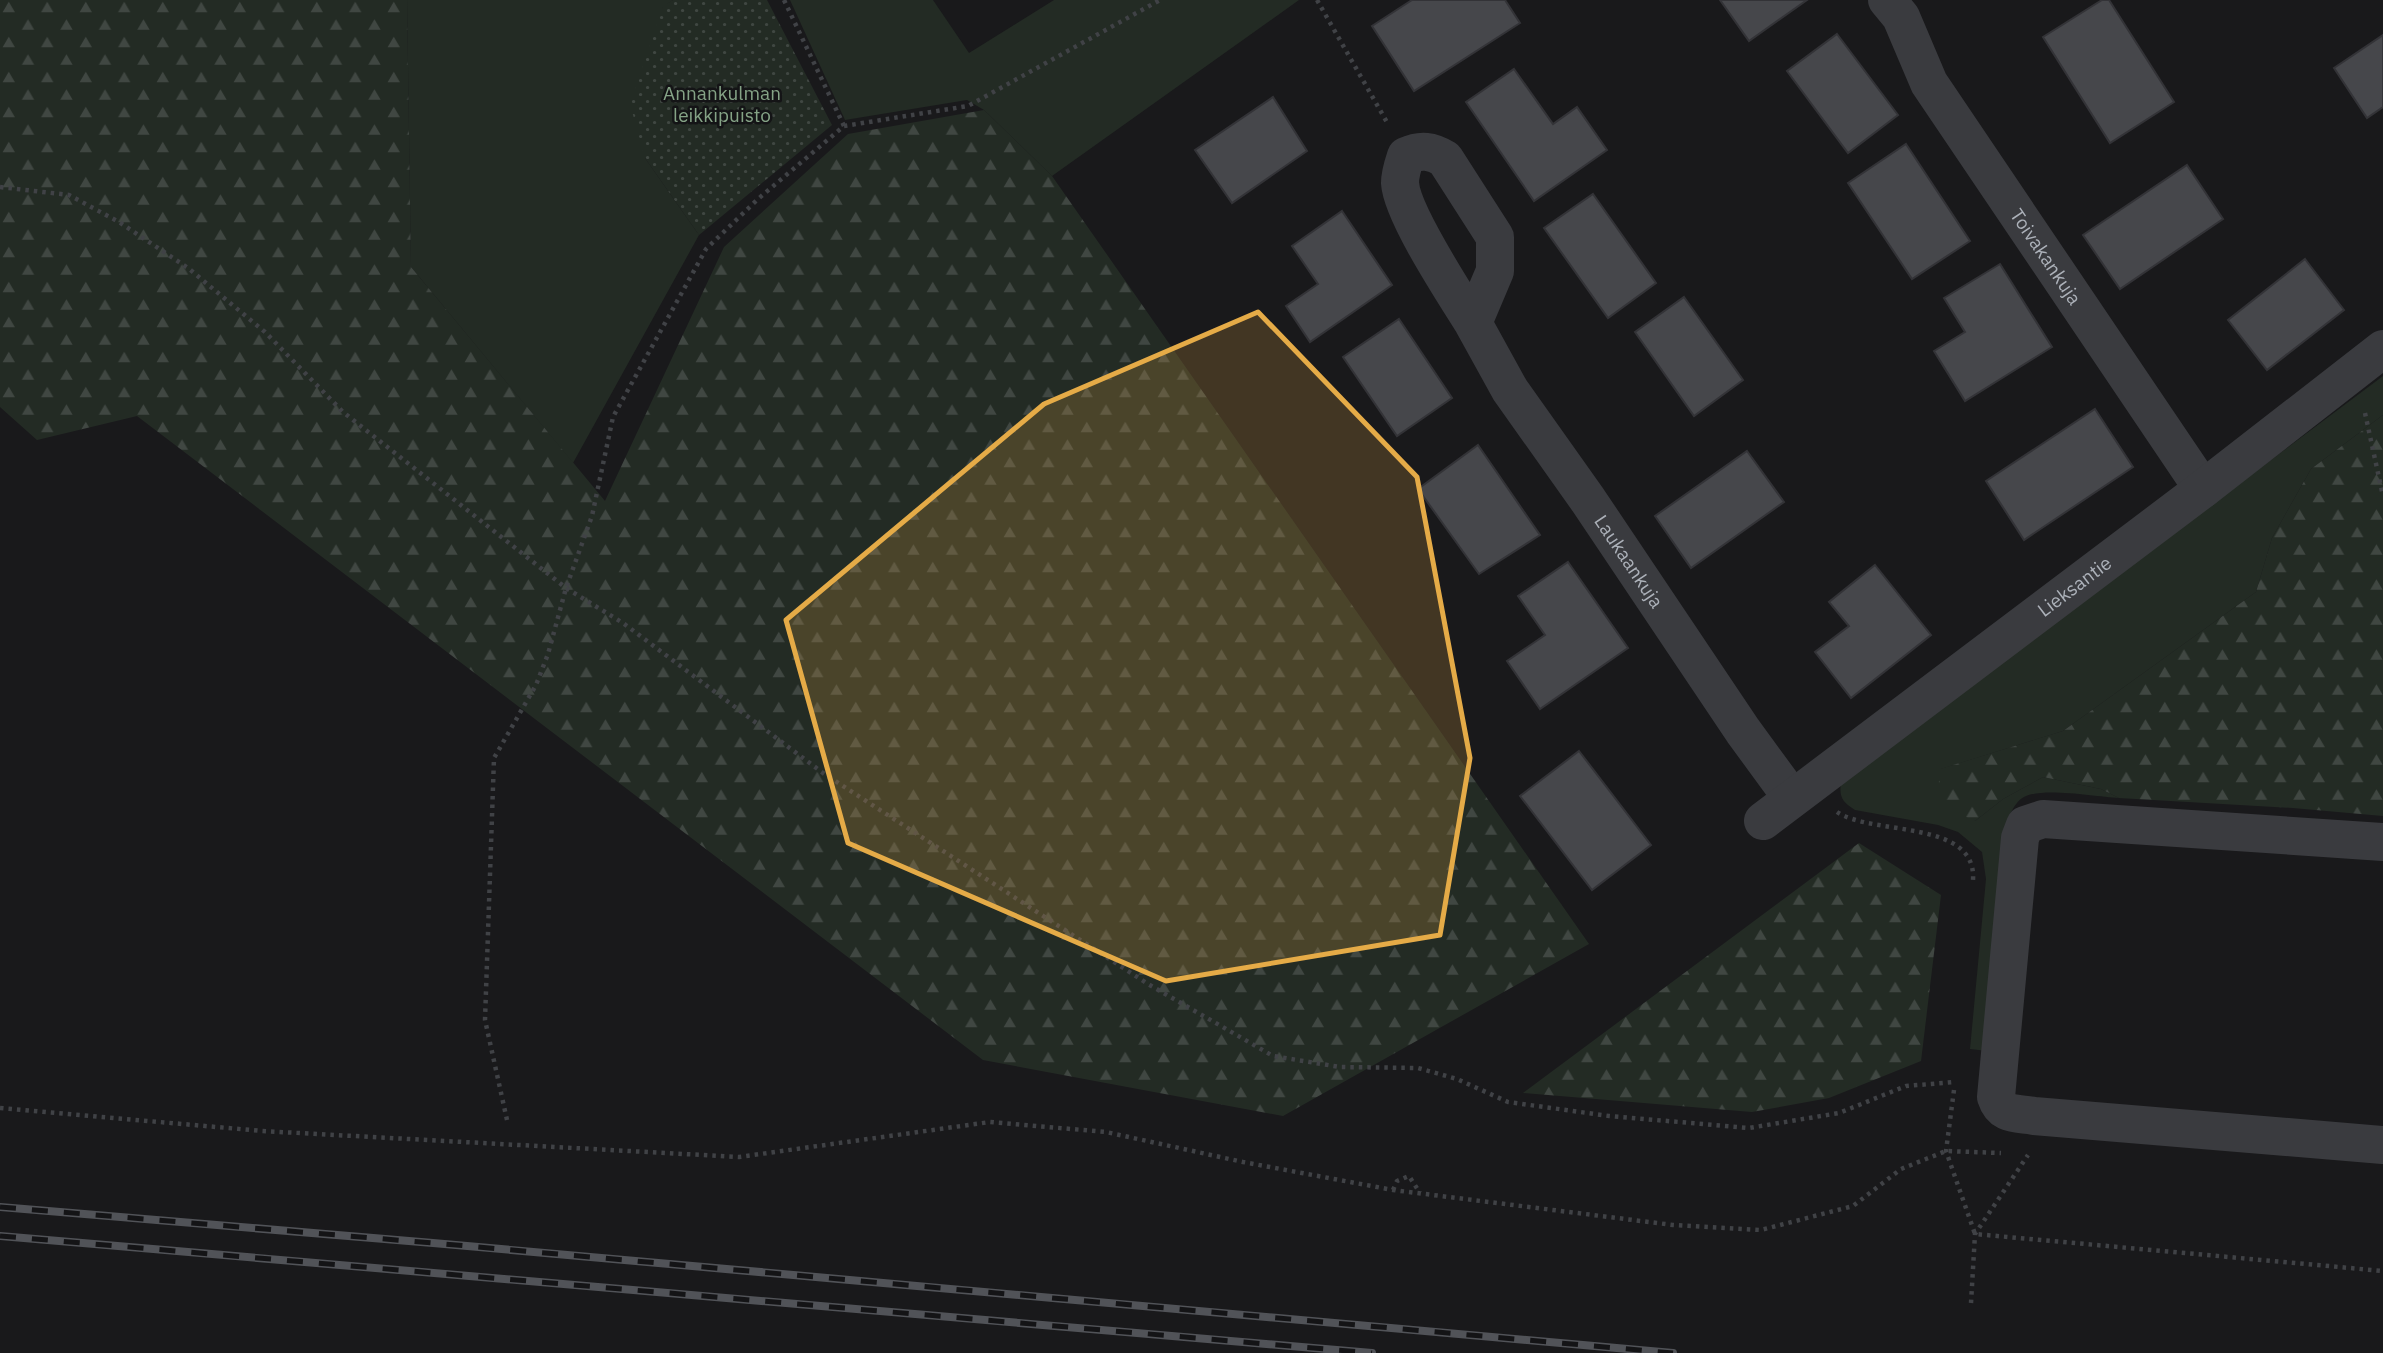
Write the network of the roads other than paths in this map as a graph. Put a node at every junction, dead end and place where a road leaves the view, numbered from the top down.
1 (1899, 6) edge
2 (1473, 323) junction
3 (2371, 358) edge
4 (2203, 489) junction
5 (1777, 810) joint
6 (2383, 842) edge
7 (2383, 1145) edge

1 - 4 street, Toivakankuja
2 - 2 street, Laukaankuja
2 - 5 street, Laukaankuja
3 - 4 street, Lieksantie
4 - 5 street, Lieksantie
6 - 7 street

